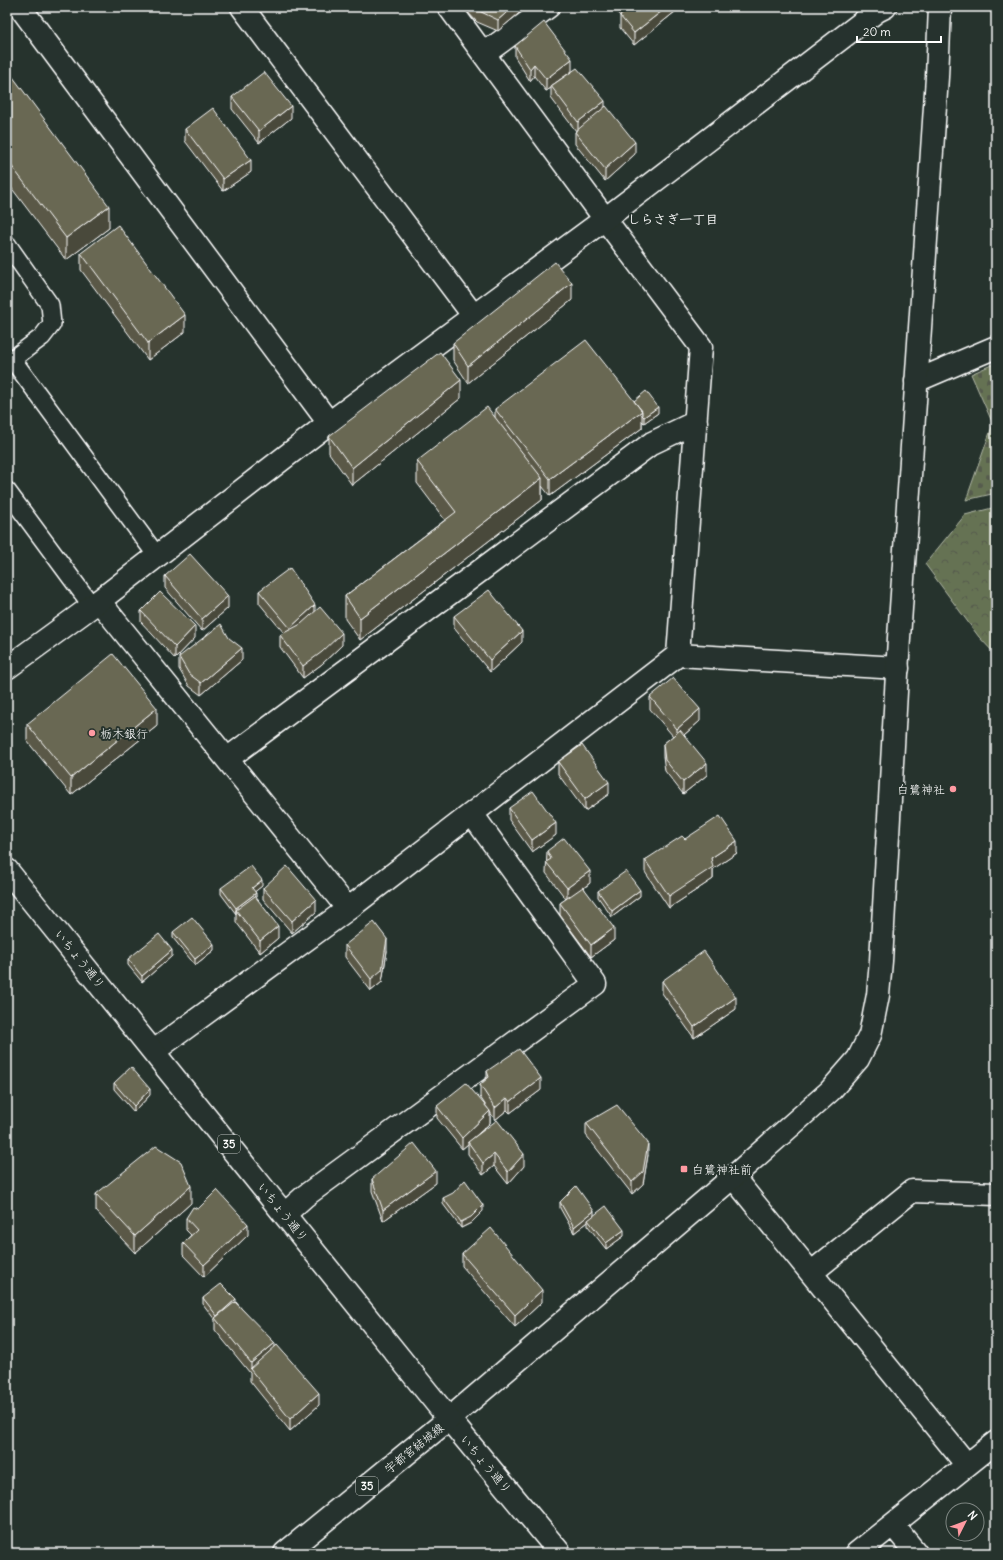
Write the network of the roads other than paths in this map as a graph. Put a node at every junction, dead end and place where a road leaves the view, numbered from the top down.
1 (20, 7) edge
2 (242, 7) edge
3 (449, 7) edge
4 (548, 7) edge
5 (885, 7) edge
6 (940, 7) edge
7 (484, 54) junction
8 (605, 219) junction
9 (7, 244) edge
10 (473, 315) junction
11 (996, 347) edge
12 (10, 361) edge
13 (916, 381) junction
14 (696, 422) junction
15 (329, 423) junction
16 (7, 490) edge
17 (156, 556) junction
18 (95, 603) junction
19 (678, 655) junction
20 (7, 668) edge
21 (898, 668) junction
22 (227, 759) junction
23 (472, 814) junction
24 (7, 870) edge
25 (348, 909) junction
26 (154, 1051) junction
27 (733, 1177) junction
28 (996, 1194) edge
29 (285, 1214) junction
30 (811, 1273) junction
31 (449, 1419) junction
32 (996, 1442) edge
33 (967, 1465) junction
34 (893, 1525) junction
35 (285, 1553) edge
36 (560, 1553) edge
37 (857, 1553) edge
38 (916, 1553) edge

1 - 15 street
2 - 10 street
3 - 7 street
4 - 7 street
5 - 8 street
6 - 13 street, 宇都宮結城線
7 - 8 street
8 - 10 street
8 - 14 street
9 - 12 lane
10 - 15 street
11 - 13 street
12 - 17 lane
13 - 21 street, 宇都宮結城線
14 - 19 street
14 - 22 street
15 - 17 street
16 - 18 lane
17 - 18 street
18 - 20 street
18 - 22 street
19 - 21 street
19 - 23 street
21 - 27 street, 宇都宮結城線
22 - 25 street
23 - 25 street
23 - 29 street
24 - 26 street, いちょう通り / 35
25 - 26 street
26 - 29 street, いちょう通り / 35
27 - 30 street
27 - 31 street, 宇都宮結城線
28 - 30 street
29 - 31 street, いちょう通り / 35
30 - 33 street
31 - 35 street, 宇都宮結城線 / 35
31 - 36 street, いちょう通り
32 - 33 street
33 - 34 street
34 - 37 street
34 - 38 street

